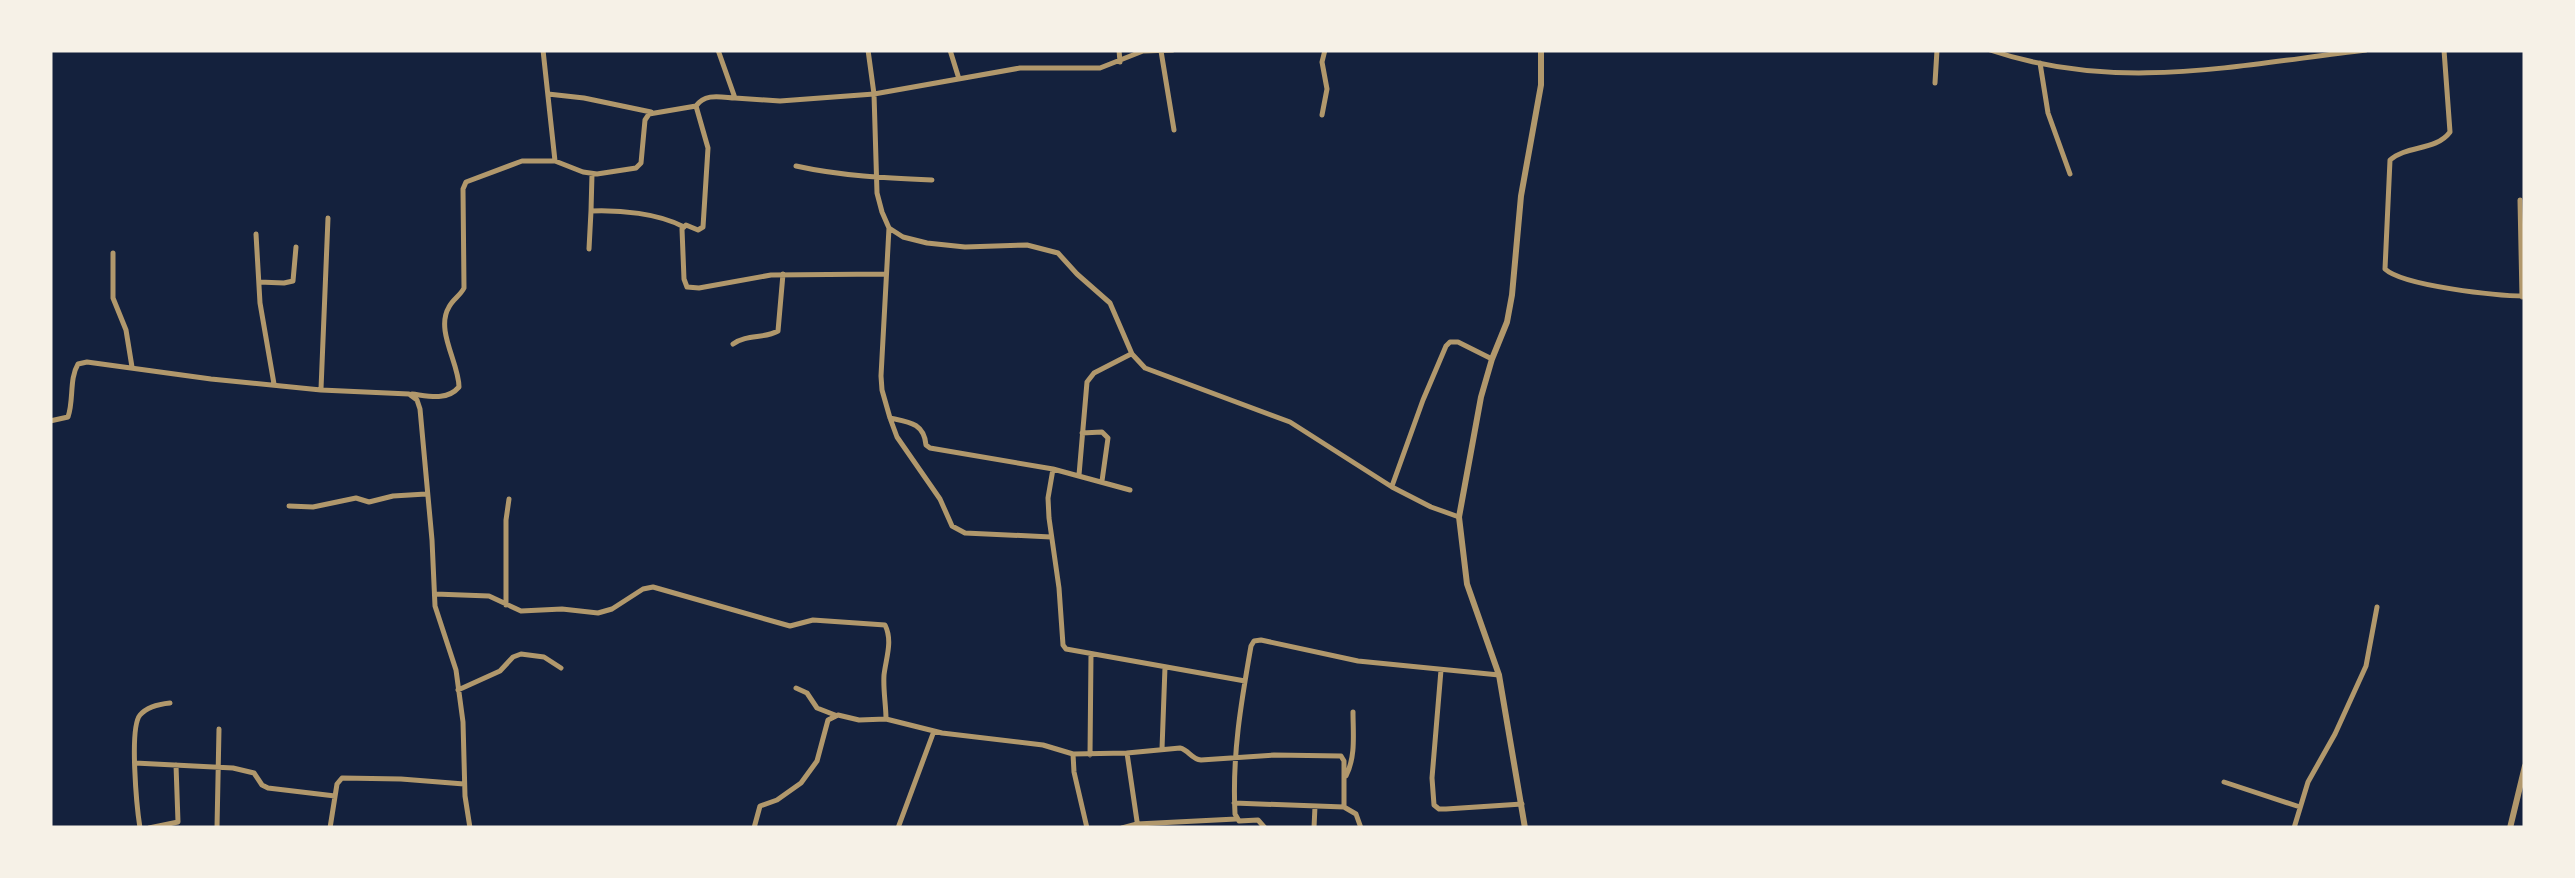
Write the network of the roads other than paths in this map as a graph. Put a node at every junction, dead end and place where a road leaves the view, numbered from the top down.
1 (543, 50) edge
2 (718, 50) edge
3 (868, 50) edge
4 (950, 50) edge
5 (1119, 50) edge
6 (1173, 50) edge
7 (1325, 50) edge
8 (1541, 50) edge
9 (1937, 50) edge
10 (1990, 50) edge
11 (2366, 50) edge
12 (2444, 50) edge
13 (1160, 51) edge
14 (2319, 53) edge
15 (1120, 62) junction
16 (2040, 64) junction
17 (959, 79) junction
18 (1935, 83) dead end
19 (548, 94) junction
20 (874, 94) junction
21 (734, 98) junction
22 (696, 106) junction
23 (651, 112) junction
24 (1322, 115) dead end
25 (1174, 130) dead end
26 (555, 161) junction
27 (796, 166) dead end
28 (592, 174) junction
29 (2070, 174) dead end
30 (875, 178) junction
31 (932, 180) dead end
32 (2520, 200) dead end
33 (591, 211) junction
34 (328, 218) dead end
35 (684, 227) junction
36 (890, 228) junction
37 (256, 234) dead end
38 (296, 247) dead end
39 (589, 249) dead end
40 (113, 253) dead end
41 (783, 274) junction
42 (886, 274) junction
43 (260, 282) junction
44 (2523, 296) edge
45 (733, 344) dead end
46 (1132, 354) junction
47 (1492, 359) junction
48 (132, 368) junction
49 (274, 385) junction
50 (321, 390) junction
51 (409, 394) junction
52 (890, 418) junction
53 (50, 421) edge
54 (1082, 433) junction
55 (1053, 469) junction
56 (1079, 475) junction
57 (1102, 482) junction
58 (1392, 487) junction
59 (1130, 490) dead end
60 (426, 494) junction
61 (510, 499) dead end
62 (289, 506) dead end
63 (1459, 517) junction
64 (1052, 537) junction
65 (435, 594) junction
66 (506, 605) junction
67 (2377, 606) dead end
68 (1092, 654) junction
69 (1165, 667) junction
70 (561, 668) dead end
71 (1441, 670) junction
72 (1499, 675) junction
73 (1245, 681) junction
74 (796, 688) dead end
75 (458, 690) junction
76 (170, 703) dead end
77 (1353, 712) dead end
78 (838, 715) junction
79 (886, 719) junction
80 (219, 729) dead end
81 (934, 730) junction
82 (1162, 749) junction
83 (1073, 754) junction
84 (1127, 754) junction
85 (1090, 755) junction
86 (1234, 757) junction
87 (135, 763) junction
88 (176, 765) junction
89 (2525, 766) edge
90 (219, 768) junction
91 (1344, 778) junction
92 (2224, 782) dead end
93 (464, 784) junction
94 (335, 796) junction
95 (1234, 802) junction
96 (1522, 804) junction
97 (1314, 806) junction
98 (1344, 806) junction
99 (2300, 807) junction
100 (1236, 818) junction
101 (1137, 826) edge
102 (140, 828) edge
103 (149, 828) edge
104 (217, 828) edge
105 (330, 828) edge
106 (470, 828) edge
107 (754, 828) edge
108 (898, 828) edge
109 (1088, 828) edge
110 (1122, 828) edge
111 (1265, 828) edge
112 (1314, 828) edge
113 (1361, 828) edge
114 (1525, 828) edge
115 (2294, 828) edge
116 (2510, 828) edge

1 - 19 street
2 - 21 street
3 - 20 street
4 - 17 street
5 - 15 street
6 - 13 street
7 - 24 street
8 - 47 street
9 - 18 street
10 - 16 street
11 - 14 street
12 - 44 street
13 - 15 street
13 - 25 street
14 - 16 street
15 - 17 street
16 - 29 street
17 - 20 street
19 - 23 street
19 - 26 street
20 - 21 street
20 - 30 street
21 - 22 street
22 - 23 street
22 - 35 street
23 - 28 street
26 - 28 street
26 - 51 street
27 - 30 street
28 - 33 street
30 - 31 street
30 - 36 street
32 - 44 street
33 - 35 street
33 - 39 street
34 - 50 street
35 - 41 street
36 - 42 street
36 - 46 street
37 - 43 street
38 - 43 street
40 - 48 street
41 - 42 street
41 - 45 street
42 - 52 street
43 - 49 street
46 - 54 street
46 - 58 street
47 - 58 street
47 - 63 street
48 - 49 street
48 - 53 street
49 - 50 street
50 - 51 street
51 - 60 street
52 - 55 street
52 - 64 street
54 - 56 street
54 - 57 street
55 - 56 street
55 - 64 street
56 - 57 street
57 - 59 street
58 - 63 street
60 - 62 street
60 - 65 street
61 - 66 street
63 - 72 street
64 - 68 street
65 - 66 street
65 - 75 street
66 - 79 street
67 - 99 street
68 - 69 street
68 - 85 street
69 - 73 street
69 - 82 street
70 - 75 street
71 - 72 street
71 - 73 street
71 - 96 street
72 - 96 street
73 - 86 street
74 - 78 street
75 - 93 street
76 - 87 street
77 - 91 street
78 - 79 street
78 - 107 street
79 - 81 street
80 - 90 street
81 - 83 street
81 - 108 street
82 - 84 street
82 - 86 street
83 - 85 street
83 - 109 street
84 - 85 street
84 - 101 street
86 - 91 street
86 - 95 street
87 - 88 street
87 - 102 street
88 - 90 street
88 - 103 street
89 - 116 street
90 - 94 street
90 - 104 street
91 - 98 street
92 - 99 street
93 - 94 street
93 - 106 street
94 - 105 street
95 - 97 street
95 - 100 street
96 - 114 street
97 - 98 street
97 - 112 street
98 - 113 street
99 - 115 street
100 - 101 street
100 - 111 street
101 - 110 street

